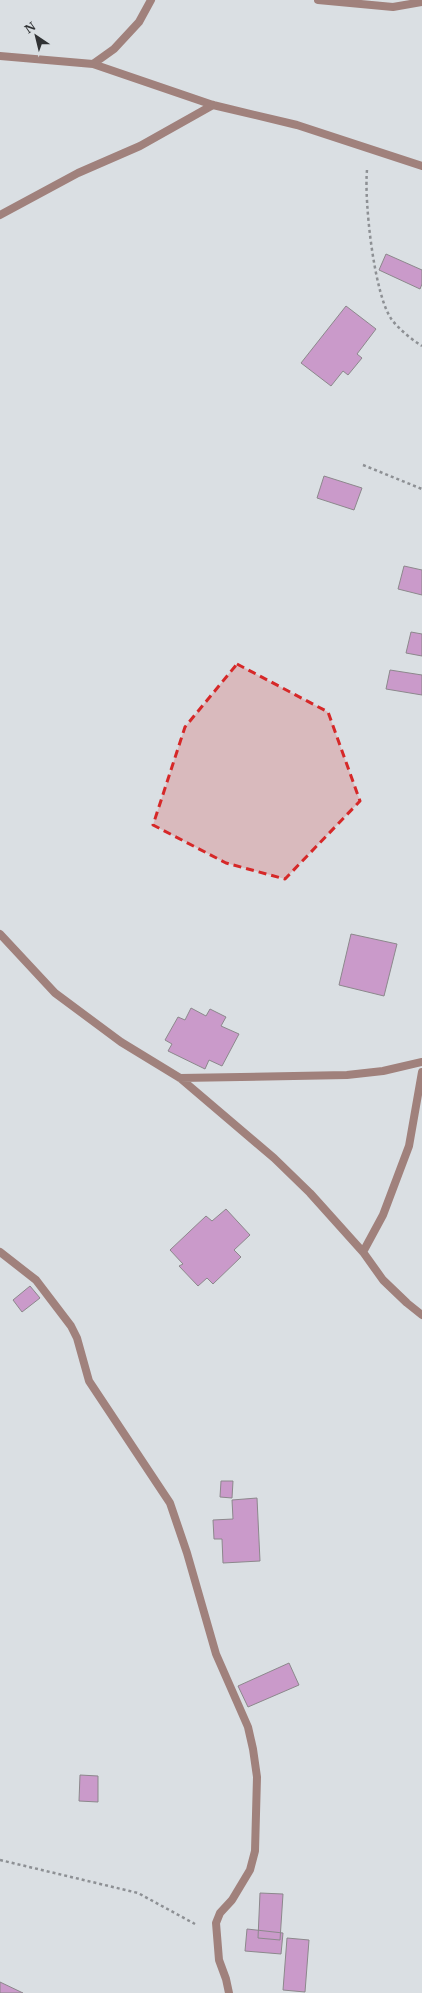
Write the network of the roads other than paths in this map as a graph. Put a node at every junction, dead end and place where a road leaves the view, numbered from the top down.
1 (151, 0) edge
2 (318, 0) edge
3 (422, 2) edge
4 (0, 56) edge
5 (93, 64) junction
6 (213, 105) junction
7 (422, 166) edge
8 (0, 215) edge
9 (0, 934) edge
10 (422, 1062) edge
11 (422, 1072) edge
12 (180, 1078) junction
13 (0, 1252) edge
14 (363, 1252) junction
15 (422, 1315) edge
16 (229, 1993) edge

1 - 5 street
2 - 3 street
4 - 5 street
5 - 6 street
6 - 7 street
6 - 8 street
9 - 12 street
10 - 12 street
11 - 14 street
12 - 14 street
13 - 16 street
14 - 15 street

